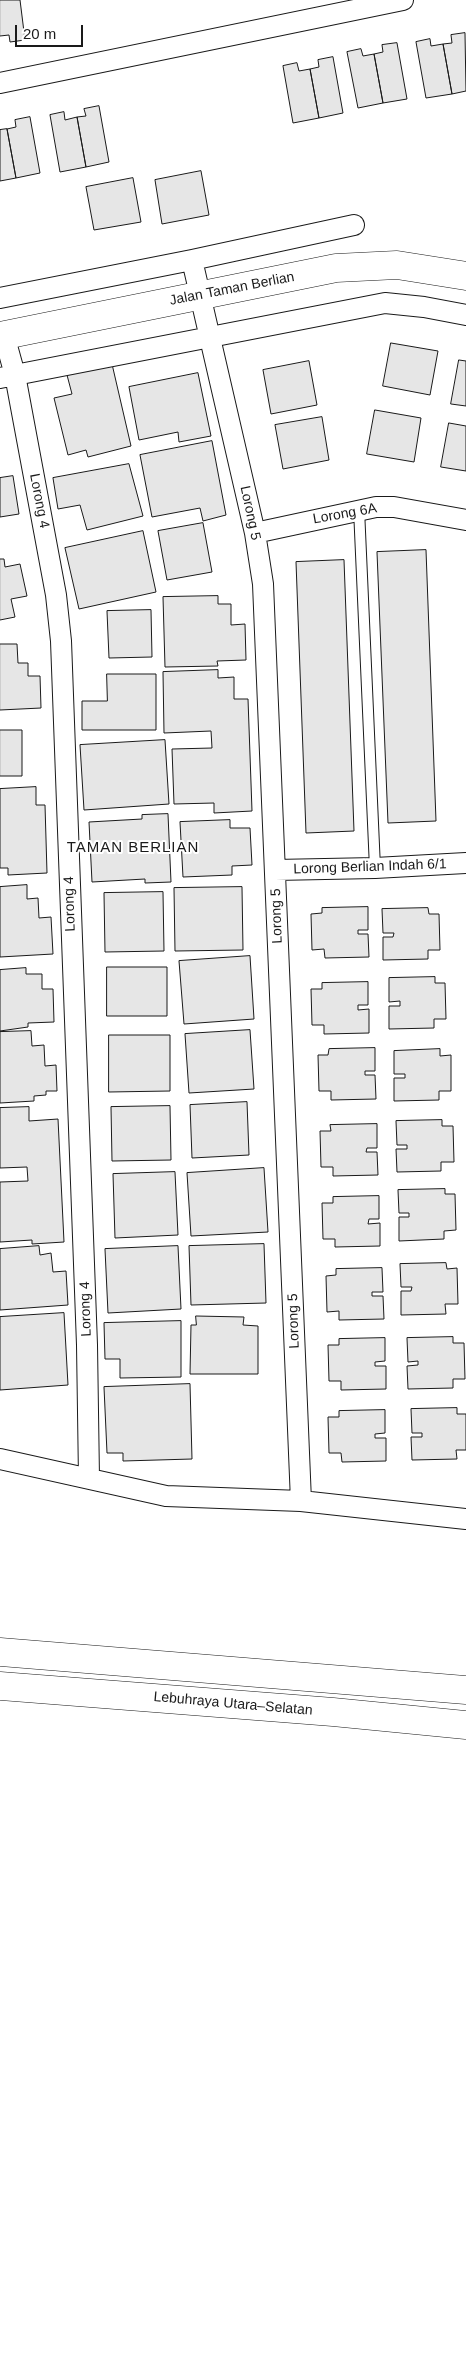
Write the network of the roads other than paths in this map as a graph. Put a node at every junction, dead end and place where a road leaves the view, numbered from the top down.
1 (403, 0) edge
2 (350, 6) edge
3 (0, 83) edge
4 (354, 225) dead end
5 (192, 260) junction
6 (466, 276) edge
7 (201, 296) junction
8 (0, 298) edge
9 (466, 315) edge
10 (2, 336) edge
11 (210, 337) junction
12 (7, 376) edge
13 (359, 509) junction
14 (466, 520) edge
15 (254, 533) junction
16 (466, 863) edge
17 (375, 868) junction
18 (275, 870) junction
19 (0, 1459) edge
20 (89, 1478) junction
21 (301, 1501) junction
22 (466, 1519) edge
23 (0, 1652) edge
24 (0, 1686) edge
25 (466, 1690) edge
26 (466, 1725) edge

1 - 2 street
2 - 3 street
4 - 5 street
5 - 7 street, Lorong 5
5 - 8 street
6 - 7 main road, Jalan Taman Berlian
7 - 10 main road, Jalan Taman Berlian
7 - 11 street, Lorong 5
9 - 11 street
10 - 12 street, Lorong 4
11 - 12 street
11 - 15 street, Lorong 5
12 - 20 street, Lorong 4
13 - 14 street, Lorong 6A
13 - 15 street, Lorong 6A
13 - 17 lane
15 - 18 street, Lorong 5
16 - 17 street, Lorong Berlian Indah 6/1
17 - 18 street, Lorong Berlian Indah 6/1
18 - 21 street, Lorong 5
19 - 20 street
20 - 21 street
21 - 22 street
23 - 25 main road
24 - 26 main road, Lebuhraya Utara–Selatan

